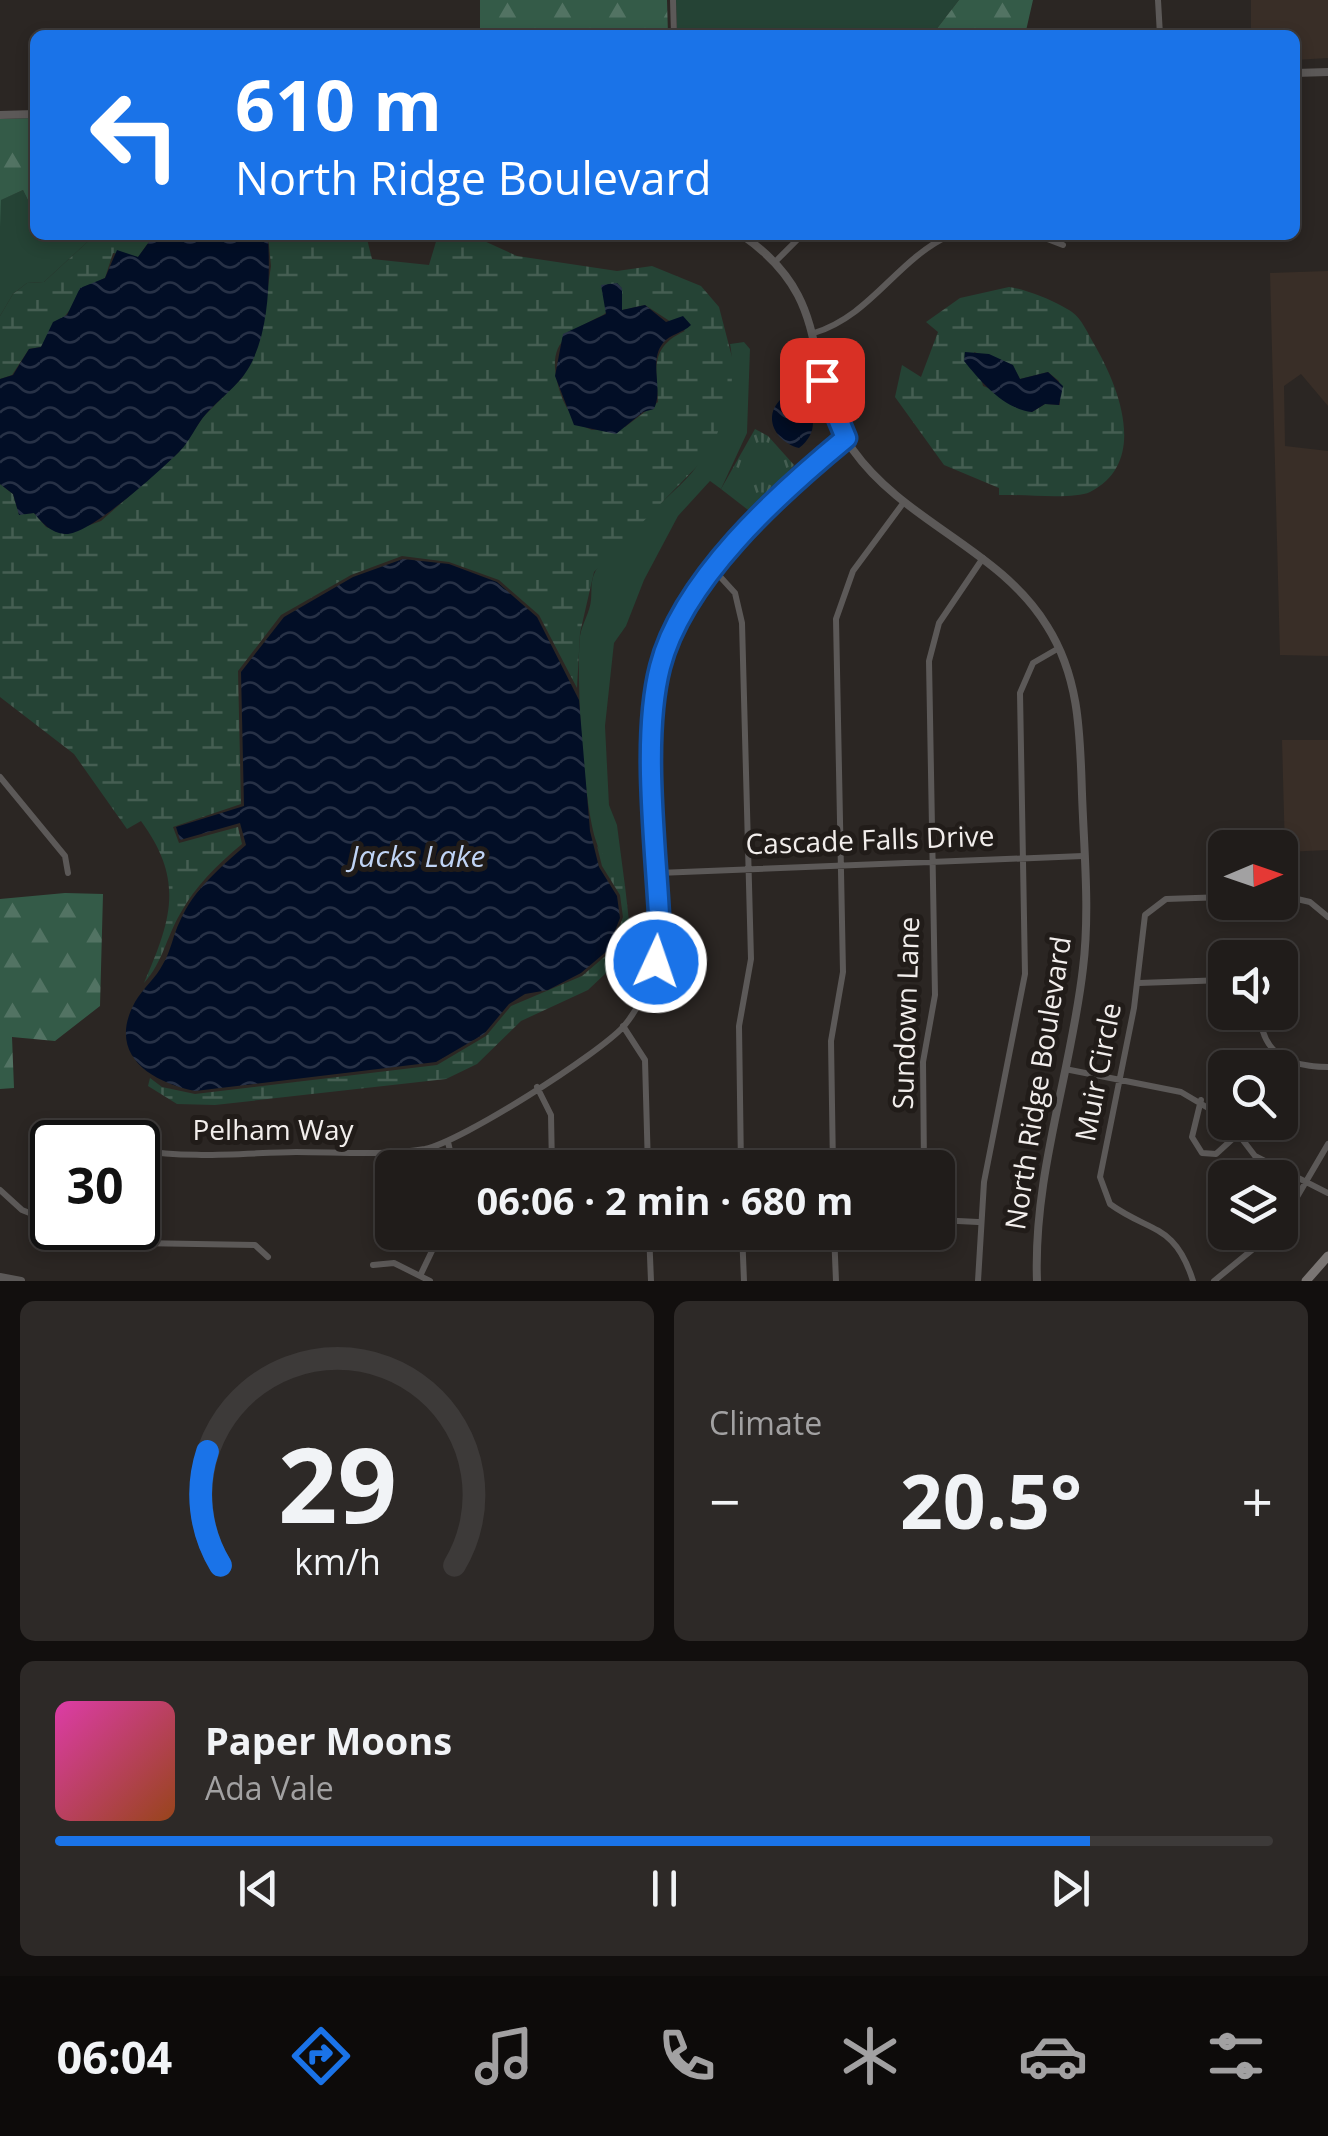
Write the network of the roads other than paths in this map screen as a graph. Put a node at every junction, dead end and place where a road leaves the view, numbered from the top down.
1 (673, 0) edge
2 (1158, 0) edge
3 (674, 30) edge
4 (1160, 30) edge
5 (1328, 72) edge
6 (1300, 74) edge
7 (30, 114) edge
8 (0, 115) edge
9 (749, 240) edge
10 (797, 240) edge
11 (941, 240) edge
12 (1050, 240) edge
13 (1063, 245) dead end
14 (776, 261) junction
15 (814, 333) junction
16 (846, 438) junction
17 (904, 502) junction
18 (983, 558) junction
19 (714, 570) junction
20 (1059, 648) junction
21 (1, 779) edge
22 (1083, 856) junction
23 (1024, 858) junction
24 (932, 860) junction
25 (841, 863) junction
26 (749, 866) junction
27 (658, 872) junction
28 (68, 874) dead end
29 (1208, 898) edge
30 (1298, 899) edge
31 (1328, 917) edge
32 (1208, 981) edge
33 (1139, 983) junction
34 (624, 1026) junction
35 (1261, 1030) edge
36 (1328, 1066) edge
37 (1065, 1068) junction
38 (1120, 1080) junction
39 (537, 1087) junction
40 (1201, 1100) junction
41 (1208, 1105) edge
42 (1231, 1140) edge
43 (1243, 1140) edge
44 (448, 1142) junction
45 (1328, 1144) edge
46 (160, 1150) edge
47 (450, 1150) edge
48 (552, 1150) edge
49 (648, 1150) edge
50 (741, 1150) edge
51 (833, 1150) edge
52 (924, 1150) edge
53 (1308, 1184) junction
54 (0, 1190) edge
55 (1328, 1194) edge
56 (1298, 1199) edge
57 (30, 1213) edge
58 (955, 1221) edge
59 (978, 1222) junction
60 (160, 1244) edge
61 (432, 1250) edge
62 (650, 1250) edge
63 (743, 1250) edge
64 (835, 1250) edge
65 (1252, 1250) edge
66 (1328, 1256) edge
67 (268, 1257) dead end
68 (373, 1265) dead end
69 (420, 1276) junction
70 (0, 1277) edge
71 (21, 1281) edge
72 (430, 1281) edge
73 (651, 1281) edge
74 (744, 1281) edge
75 (836, 1281) edge
76 (978, 1281) edge
77 (1037, 1281) edge
78 (1193, 1281) edge
79 (1214, 1281) edge
80 (1306, 1281) edge

1 - 3 street
2 - 4 street
5 - 6 street
7 - 8 street
9 - 14 street
10 - 14 street
11 - 15 street
12 - 13 street
14 - 15 street, North Ridge Boulevard
15 - 16 street, North Ridge Boulevard
16 - 17 street, North Ridge Boulevard
16 - 19 street
17 - 18 street, North Ridge Boulevard
17 - 25 street
18 - 20 street, North Ridge Boulevard
18 - 24 street, Sundown Lane
19 - 26 street
19 - 27 street
20 - 22 street, North Ridge Boulevard
20 - 23 street
21 - 28 street
22 - 23 street, Cascade Falls Drive
22 - 37 street, North Ridge Boulevard
23 - 24 street, Cascade Falls Drive
23 - 59 street
24 - 25 street, Cascade Falls Drive
24 - 52 street, Sundown Lane
25 - 26 street, Cascade Falls Drive
25 - 51 street
26 - 27 street, Cascade Falls Drive
26 - 50 street
27 - 34 street
29 - 33 street, Muir Circle
30 - 31 street
32 - 33 street
33 - 38 street, Muir Circle
34 - 39 street
34 - 49 street
35 - 36 street
37 - 38 street
37 - 77 street, North Ridge Boulevard
38 - 40 street
38 - 78 street, Muir Circle
39 - 44 street
39 - 48 street
40 - 41 street
40 - 42 street
43 - 53 street
44 - 46 street, Pelham Way
44 - 47 street
45 - 53 street
53 - 55 street
53 - 56 street
54 - 57 street
58 - 59 street
59 - 76 street
60 - 67 street
61 - 69 street
62 - 73 street
63 - 74 street
64 - 75 street
65 - 79 street
66 - 80 main road
68 - 69 street
69 - 72 street
70 - 71 street

